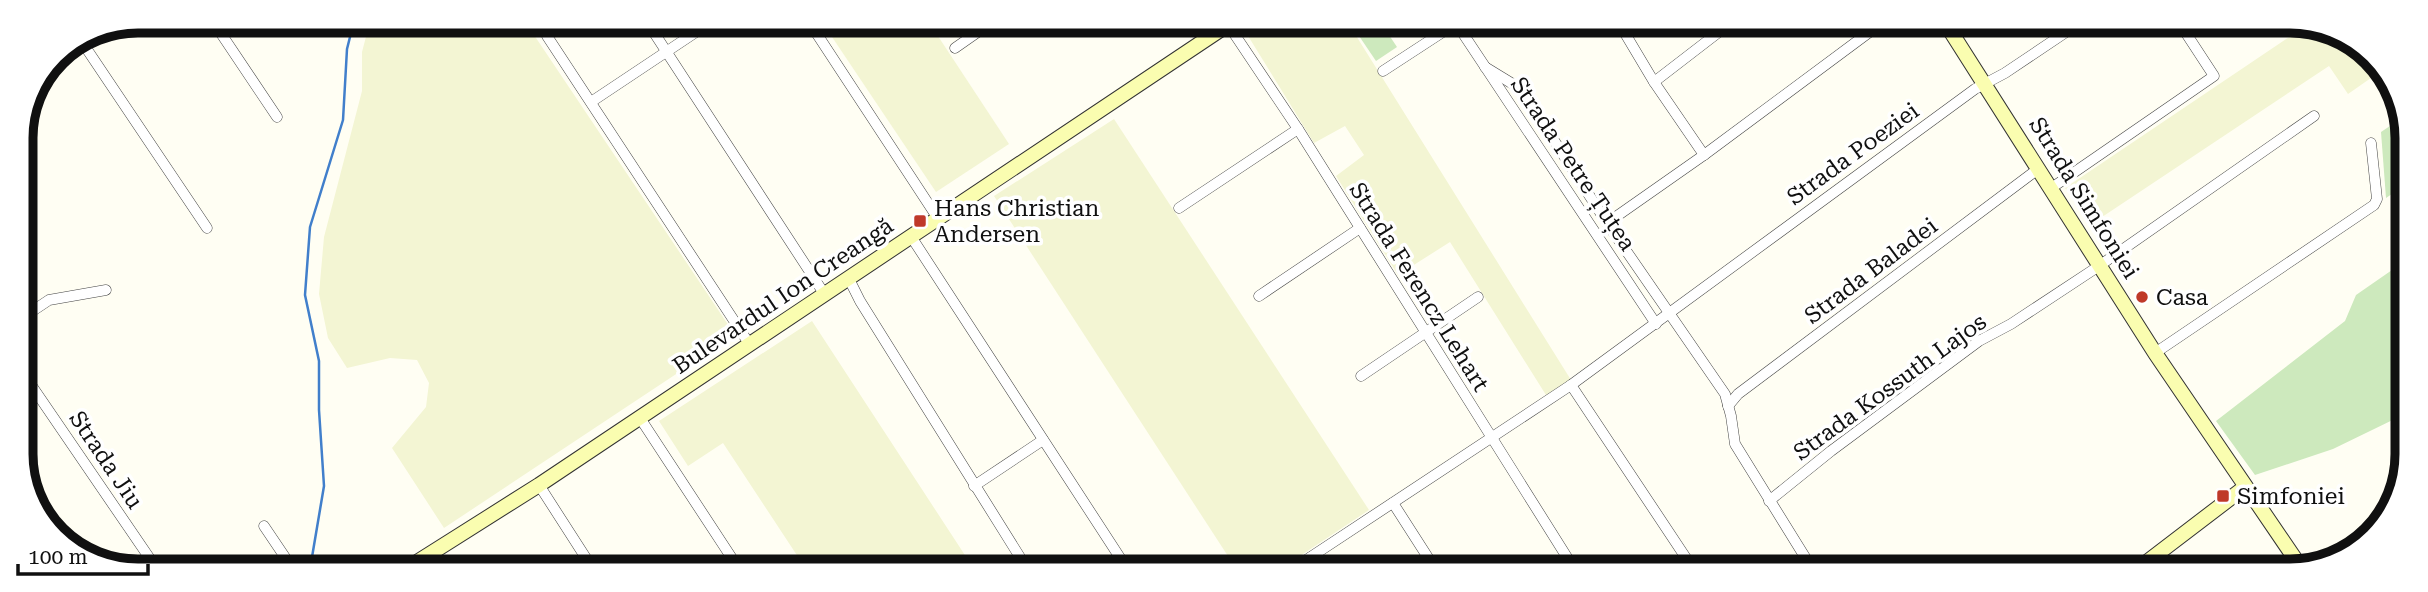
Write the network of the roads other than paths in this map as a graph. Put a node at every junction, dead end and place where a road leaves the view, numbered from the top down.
1 (221, 33) edge
2 (654, 33) edge
3 (694, 33) edge
4 (816, 33) edge
5 (976, 33) edge
6 (1218, 33) edge
7 (1233, 33) edge
8 (1441, 33) edge
9 (1463, 33) edge
10 (1625, 33) edge
11 (1718, 33) edge
12 (1868, 33) edge
13 (1951, 33) edge
14 (2064, 33) edge
15 (2185, 33) edge
16 (547, 36) dead end
17 (86, 47) edge
18 (955, 48) dead end
19 (666, 52) junction
20 (1485, 67) junction
21 (1384, 71) dead end
22 (1654, 82) junction
23 (1985, 84) junction
24 (591, 102) junction
25 (2314, 116) dead end
26 (277, 117) dead end
27 (1298, 129) junction
28 (2371, 143) dead end
29 (1704, 155) junction
30 (2038, 169) junction
31 (2050, 189) junction
32 (1179, 208) dead end
33 (1604, 219) junction
34 (939, 220) junction
35 (1589, 222) junction
36 (207, 228) dead end
37 (1360, 228) junction
38 (912, 238) junction
39 (2099, 265) junction
40 (849, 279) junction
41 (106, 290) dead end
42 (825, 295) junction
43 (1259, 296) dead end
44 (1478, 297) dead end
45 (33, 311) edge
46 (1669, 314) junction
47 (1656, 324) junction
48 (1426, 332) junction
49 (750, 345) junction
50 (2155, 352) junction
51 (1361, 376) dead end
52 (1572, 385) junction
53 (33, 388) edge
54 (1728, 406) junction
55 (640, 418) junction
56 (1491, 439) junction
57 (1043, 440) junction
58 (539, 485) junction
59 (975, 486) junction
60 (2245, 487) junction
61 (1769, 501) junction
62 (1393, 503) junction
63 (264, 526) dead end
64 (1311, 556) junction
65 (150, 559) edge
66 (286, 559) edge
67 (422, 559) edge
68 (587, 559) edge
69 (732, 559) edge
70 (1021, 559) edge
71 (1121, 559) edge
72 (1307, 559) edge
73 (1313, 559) edge
74 (1429, 559) edge
75 (1568, 559) edge
76 (1687, 559) edge
77 (1806, 559) edge
78 (2151, 559) edge
79 (2295, 559) edge

1 - 26 street
2 - 19 street
3 - 19 street
4 - 34 street
5 - 18 street
6 - 34 street, Bulevardul Ion Creangă
7 - 27 street, Strada Ferencz Lehart
8 - 21 street
9 - 20 street, Strada Petre Țuțea
10 - 22 street
11 - 22 street
12 - 29 street
13 - 23 street, Strada Simfoniei
14 - 23 street, Strada Poeziei
15 - 31 street
16 - 24 street
17 - 36 street
19 - 24 street
19 - 42 street
20 - 33 street
20 - 35 street, Strada Petre Țuțea
22 - 29 street
23 - 30 street, Strada Simfoniei
23 - 46 street, Strada Poeziei
24 - 49 street
25 - 39 street, Strada Kossuth Lajos
27 - 32 street
27 - 37 street, Strada Ferencz Lehart
28 - 50 street
29 - 33 street
30 - 31 street, Strada Simfoniei
30 - 54 street, Strada Baladei
31 - 39 street, Strada Simfoniei
33 - 35 street
33 - 46 street
34 - 38 street, Bulevardul Ion Creangă
35 - 47 street, Strada Petre Țuțea
37 - 43 street
37 - 48 street, Strada Ferencz Lehart
38 - 40 street, Bulevardul Ion Creangă
38 - 57 street
39 - 50 street, Strada Simfoniei
39 - 61 street, Strada Kossuth Lajos
40 - 42 street, Bulevardul Ion Creangă
40 - 59 street
41 - 45 street
42 - 49 street, Bulevardul Ion Creangă
44 - 48 street
46 - 47 street, Strada Poeziei
46 - 54 street
47 - 52 street, Strada Poeziei
48 - 51 street
48 - 56 street, Strada Ferencz Lehart
49 - 55 street, Bulevardul Ion Creangă
50 - 60 street, Strada Simfoniei
52 - 56 street, Strada Poeziei
52 - 76 street
53 - 65 street, Strada Jiu
54 - 61 street
55 - 58 street, Bulevardul Ion Creangă
55 - 69 street
56 - 62 street, Strada Poeziei
56 - 75 street, Strada Ferencz Lehart
57 - 59 street
57 - 71 street
58 - 67 street, Bulevardul Ion Creangă
58 - 68 street
59 - 70 street
60 - 78 street
60 - 79 street, Strada Simfoniei
61 - 77 street
62 - 64 street, Strada Poeziei
62 - 74 street
63 - 66 street
64 - 72 street, Strada Poeziei
64 - 73 street

